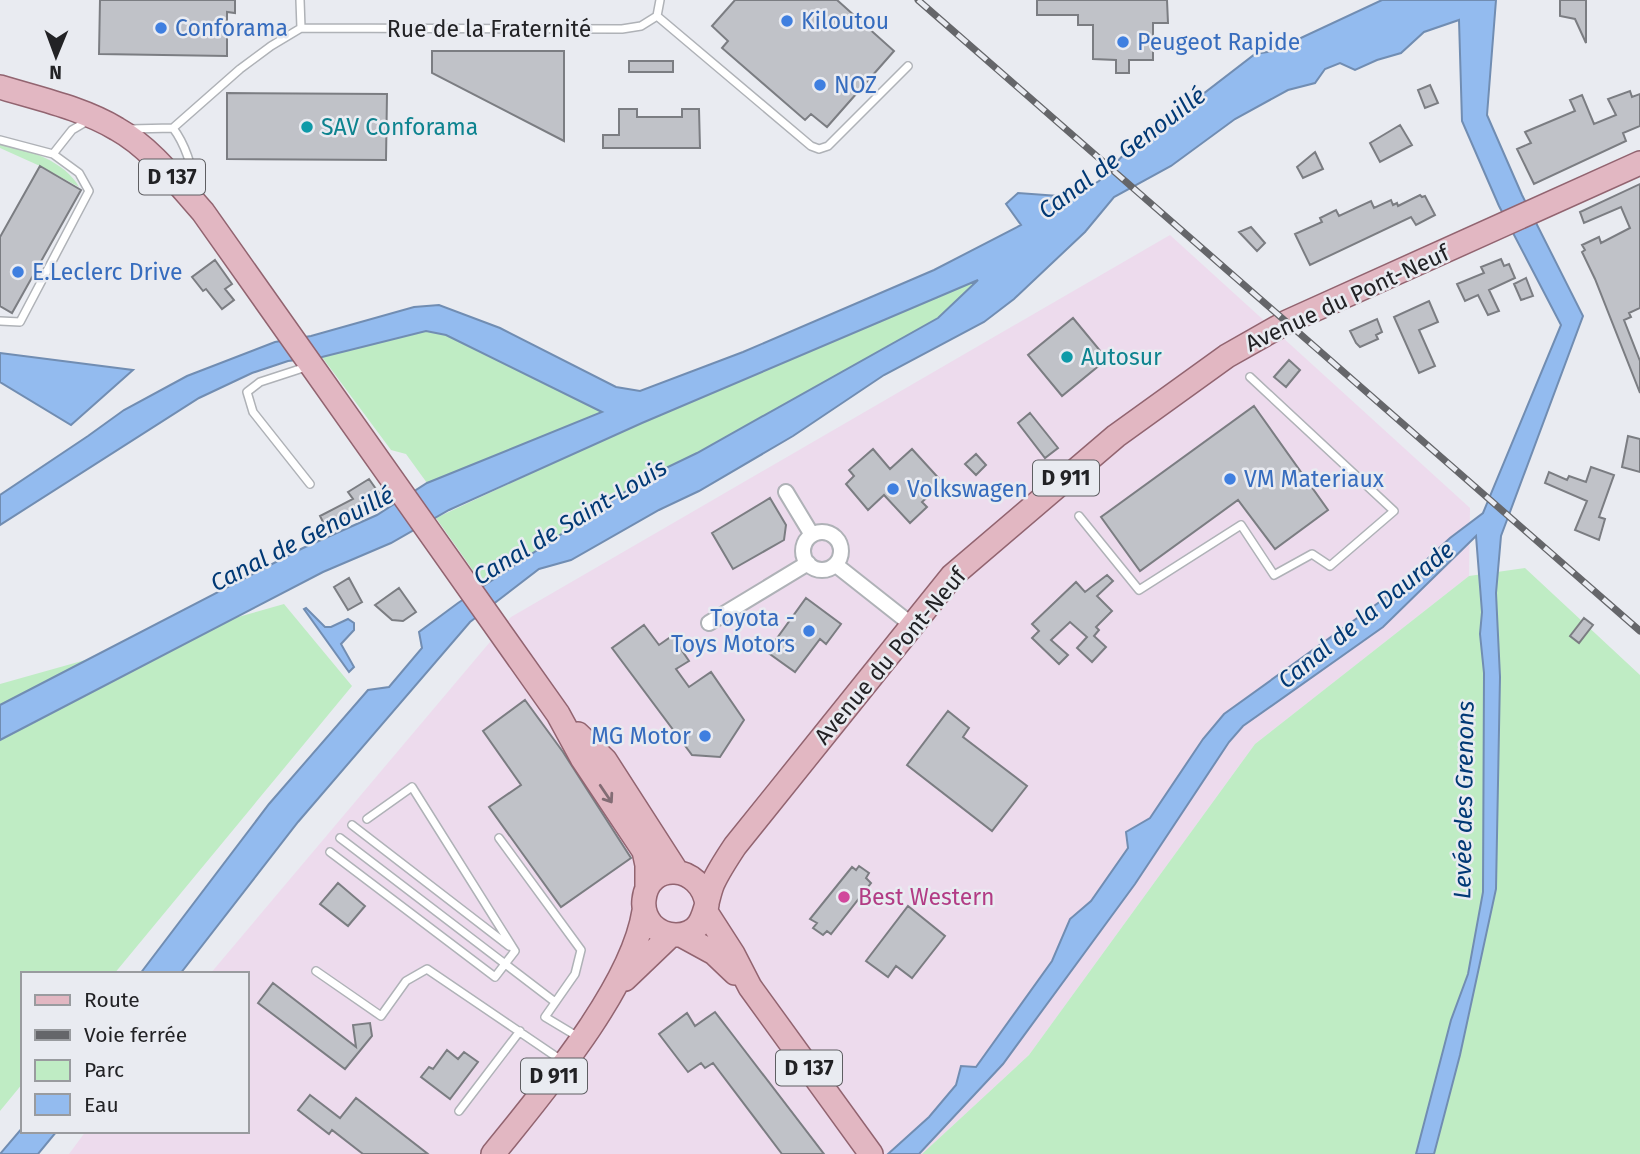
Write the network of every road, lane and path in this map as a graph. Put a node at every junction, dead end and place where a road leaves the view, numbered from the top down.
1 (300, 0) edge
2 (660, 0) edge
3 (657, 16) junction
4 (302, 28) junction
5 (908, 66) dead end
6 (0, 87) edge
7 (93, 117) junction
8 (173, 128) junction
9 (119, 130) junction
10 (0, 140) edge
11 (52, 154) junction
12 (1640, 163) edge
13 (203, 212) junction
14 (0, 321) edge
15 (308, 363) junction
16 (1250, 377) dead end
17 (310, 484) dead end
18 (786, 492) dead end
19 (1079, 516) dead end
20 (812, 535) junction
21 (808, 564) junction
22 (836, 565) junction
23 (709, 623) dead end
24 (912, 625) junction
25 (558, 714) junction
26 (367, 819) dead end
27 (352, 825) dead end
28 (340, 838) dead end
29 (499, 838) dead end
30 (735, 846) junction
31 (330, 852) dead end
32 (682, 873) junction
33 (648, 888) junction
34 (707, 909) junction
35 (644, 911) junction
36 (676, 935) junction
37 (515, 951) junction
38 (505, 965) junction
39 (316, 971) dead end
40 (750, 987) junction
41 (611, 994) junction
42 (555, 1002) junction
43 (520, 1031) junction
44 (580, 1039) junction
45 (565, 1062) junction
46 (459, 1111) dead end
47 (869, 1151) edge
48 (493, 1154) edge

1 - 4 lane
2 - 3 lane
3 - 4 lane, Rue de la Fraternité
3 - 5 lane
4 - 8 lane
6 - 7 main road, D 137
7 - 9 main road, D 137
7 - 11 lane
8 - 9 lane
8 - 13 lane
9 - 13 main road, D 137
10 - 11 lane
11 - 14 lane
12 - 24 main road, Avenue du Pont-Neuf / D 911
13 - 15 main road, D 137
15 - 17 lane
15 - 25 main road, D 137
16 - 19 lane
18 - 20 street
20 - 21 street
20 - 22 street
21 - 22 street
21 - 23 street
22 - 24 street
24 - 30 main road, Avenue du Pont-Neuf / D 911
25 - 32 main road, D 137
25 -> 33 main road, D 137
26 - 37 lane
27 - 37 lane
28 - 38 lane
29 - 42 lane
30 - 32 main road, D 911
30 - 34 main road, D 911
31 - 38 lane
32 - 33 main road
32 - 34 main road
33 - 35 main road
34 - 36 main road
34 - 40 main road, D 137
35 - 36 main road
35 - 41 main road, D 911
36 - 40 main road, D 137
36 - 41 main road, D 911
37 - 38 lane
38 - 42 lane
39 - 43 lane
40 - 47 main road, D 137
41 - 44 main road, D 911
42 - 44 lane
43 - 45 lane
43 - 46 lane
44 - 45 main road, D 911
45 - 48 main road, D 911

